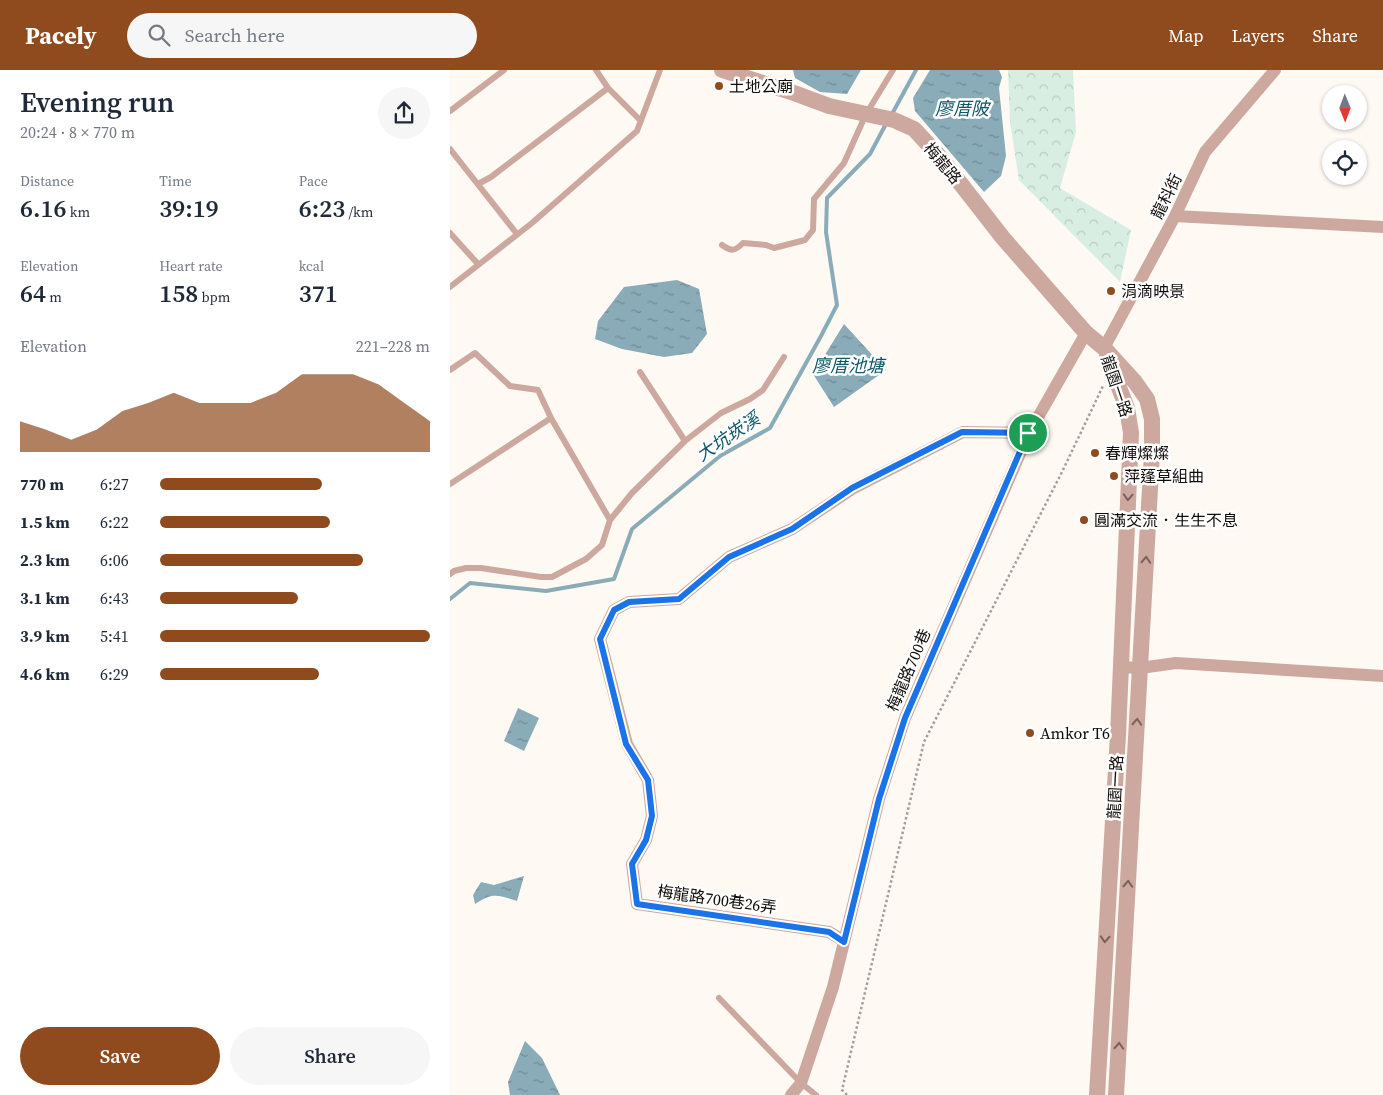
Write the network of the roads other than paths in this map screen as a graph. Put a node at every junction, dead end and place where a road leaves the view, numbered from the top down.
1 (504, 70) edge
2 (596, 70) edge
3 (660, 70) edge
4 (722, 70) edge
5 (893, 70) edge
6 (1274, 70) edge
7 (608, 88) junction
8 (450, 111) edge
9 (880, 117) junction
10 (641, 121) junction
11 (450, 149) edge
12 (478, 184) junction
13 (1175, 216) junction
14 (1383, 228) edge
15 (450, 233) edge
16 (517, 234) junction
17 (722, 245) dead end
18 (478, 264) junction
19 (450, 287) edge
20 (1086, 332) junction
21 (1104, 348) junction
22 (784, 357) dead end
23 (450, 370) edge
24 (640, 372) dead end
25 (551, 418) junction
26 (1028, 433) junction
27 (685, 442) junction
28 (450, 484) edge
29 (610, 520) junction
30 (450, 574) edge
31 (1121, 667) junction
32 (1140, 668) junction
33 (1383, 676) edge
34 (844, 942) junction
35 (718, 998) dead end
36 (801, 1083) junction
37 (791, 1095) edge
38 (816, 1095) edge
39 (1097, 1095) edge
40 (1116, 1095) edge

1 - 8 lane
2 - 7 lane
3 - 10 lane
4 - 9 street, 梅龍路
5 - 9 lane
6 - 13 street, 龍科街
7 - 10 lane
7 - 12 lane
9 - 17 lane
9 - 20 street, 梅龍路
10 - 16 lane
11 - 12 lane
12 - 16 lane
13 - 14 street
13 - 21 street, 龍科街
15 - 18 lane
16 - 18 lane
18 - 19 lane
20 - 21 street, 梅龍路
20 - 26 street, 梅龍路700巷
21 -> 31 street, 龍園一路
32 -> 21 street, 龍園一路
22 - 27 lane
23 - 25 lane
24 - 27 lane
25 - 28 lane
25 - 29 lane
26 - 34 street, 梅龍路700巷
26 - 34 street, 梅龍路700巷26弄
27 - 29 lane
29 - 30 lane
31 - 32 street
31 -> 39 street, 龍園一路
32 - 33 street
40 -> 32 street, 龍園一路
34 - 36 street, 梅龍路700巷
35 - 36 lane
36 - 37 street, 梅龍路700巷
36 - 38 lane

